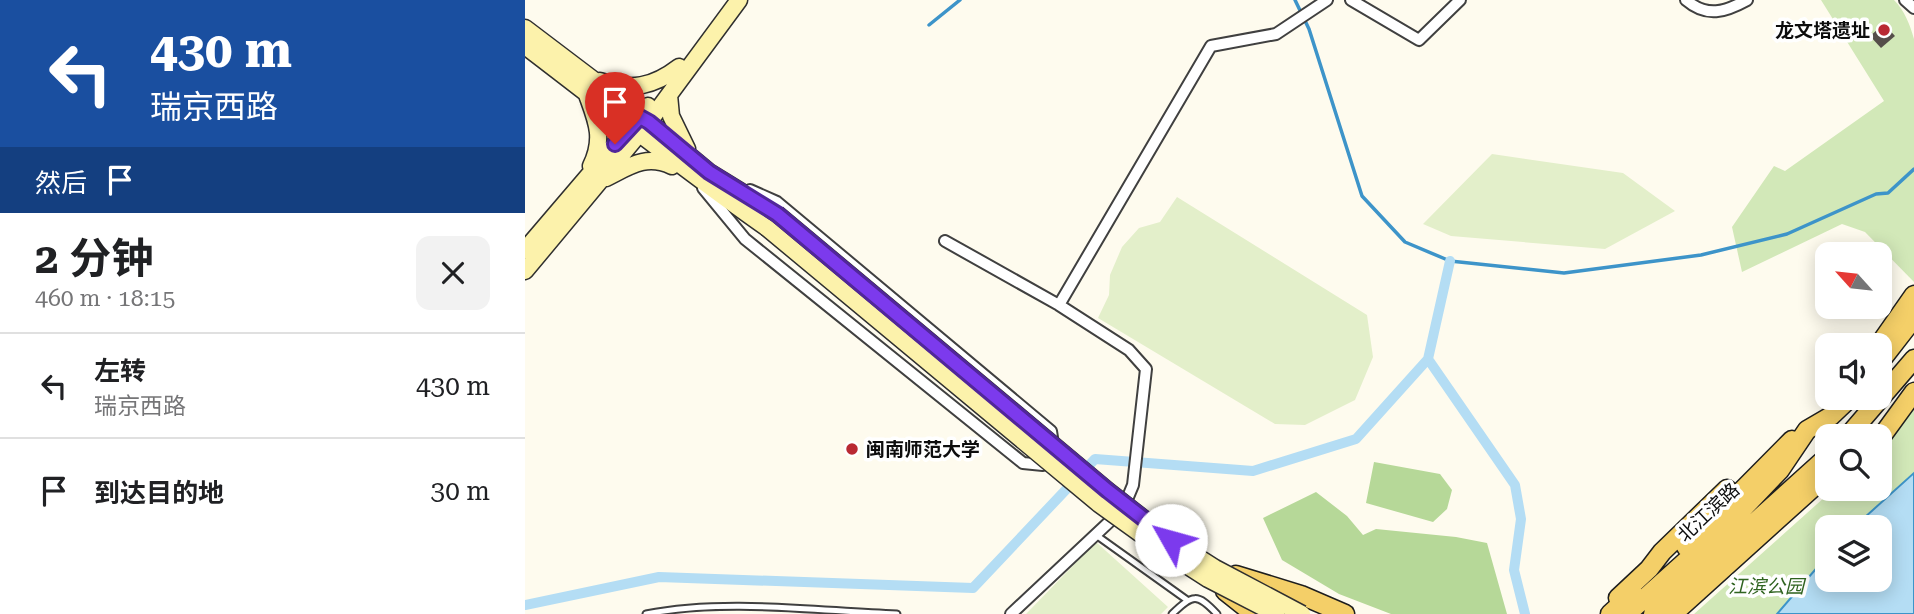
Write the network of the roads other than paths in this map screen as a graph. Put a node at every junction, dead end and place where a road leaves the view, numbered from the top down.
1 (726, 0) edge
2 (739, 0) edge
3 (1327, 0) edge
4 (1351, 0) edge
5 (1459, 0) edge
6 (1747, 0) edge
7 (1905, 0) edge
8 (1689, 3) edge
9 (1914, 8) edge
10 (525, 28) edge
11 (525, 46) edge
12 (679, 67) junction
13 (588, 85) junction
14 (669, 95) junction
15 (640, 124) junction
16 (696, 170) junction
17 (583, 181) junction
18 (600, 181) junction
19 (945, 241) dead end
20 (525, 250) edge
21 (525, 271) edge
22 (1914, 295) edge
23 (1059, 305) junction
24 (1914, 318) edge
25 (1887, 333) edge
26 (1892, 346) edge
27 (1914, 359) edge
28 (1914, 373) edge
29 (1914, 392) edge
30 (1837, 410) edge
31 (1858, 424) edge
32 (1879, 424) edge
33 (1883, 424) edge
34 (1807, 430) junction
35 (1787, 444) junction
36 (1815, 468) edge
37 (1815, 486) edge
38 (1815, 501) edge
39 (1096, 535) junction
40 (1212, 573) junction
41 (1187, 600) junction
42 (646, 614) edge
43 (897, 614) edge
44 (1011, 614) edge
45 (1172, 614) edge
46 (1217, 614) edge
47 (1254, 614) edge
48 (1276, 614) edge
49 (1302, 614) edge
50 (1345, 614) edge
51 (1600, 614) edge
52 (1610, 614) edge
53 (1627, 614) edge
54 (1653, 614) edge
55 (1673, 614) edge
56 (1688, 614) edge

1 - 12 street
2 - 14 street
3 - 23 street
4 - 5 street
6 - 8 street
7 - 9 street
10 - 13 street
11 - 13 street
12 - 13 street
12 - 15 street
13 - 15 street
13 - 17 street
14 - 15 street
14 - 16 street
15 - 16 street
15 - 17 street
15 - 18 street
16 - 16 street
16 - 18 street
16 - 40 street, bridge
17 - 20 street
18 - 21 street
19 - 23 street
22 - 25 main road
23 - 39 street
24 - 26 main road
27 - 31 main road
28 - 32 main road
29 - 33 main road
30 - 34 main road, 北江滨路
34 - 35 main road, 北江滨路
34 - 53 main road, 北江滨路
35 - 51 main road
35 - 52 main road, 北江滨路
36 - 54 main road, 北江滨路
37 - 55 main road
38 - 56 main road
39 - 41 lane
39 - 44 street
40 - 47 main road, bridge
40 - 48 street, bridge
40 - 49 street, bridge
40 - 50 main road, bridge
41 - 45 lane
41 - 46 lane
42 - 43 lane

